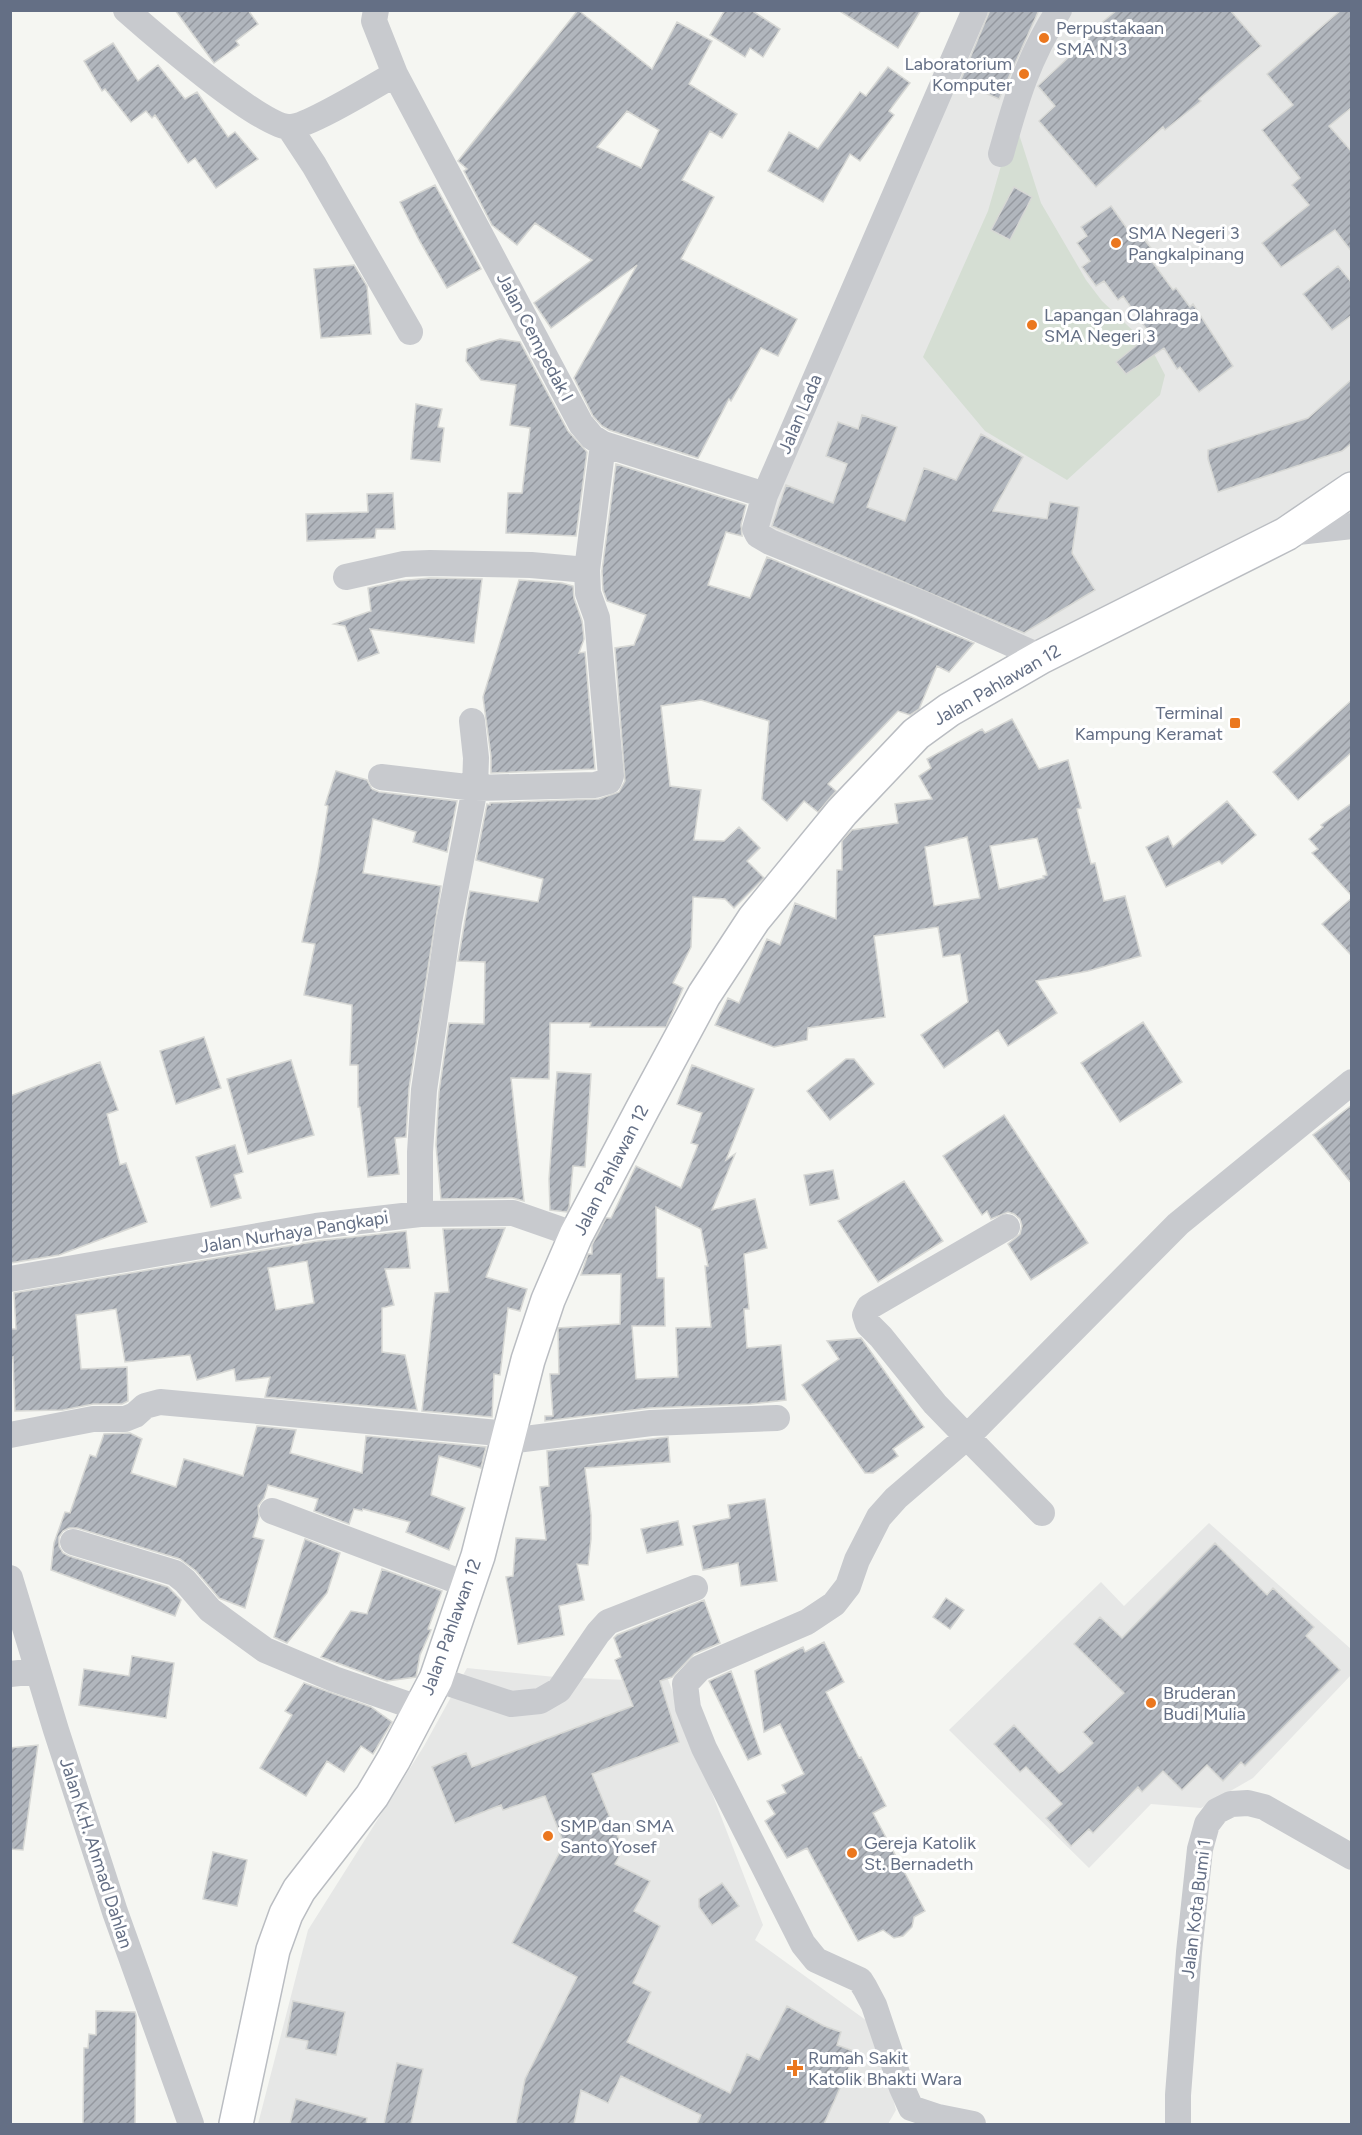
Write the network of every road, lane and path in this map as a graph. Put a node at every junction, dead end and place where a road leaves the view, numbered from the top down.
1 (126, 10) edge
2 (376, 10) edge
3 (975, 10) edge
4 (1059, 10) edge
5 (395, 74) junction
6 (289, 128) junction
7 (1001, 154) dead end
8 (410, 332) dead end
9 (603, 444) junction
10 (1352, 489) edge
11 (765, 495) junction
12 (1352, 526) edge
13 (1286, 534) junction
14 (587, 570) junction
15 (346, 577) dead end
16 (1041, 657) junction
17 (472, 721) dead end
18 (381, 777) dead end
19 (475, 788) junction
20 (1352, 1082) edge
21 (420, 1214) junction
22 (1007, 1227) dead end
23 (576, 1235) junction
24 (10, 1280) edge
25 (777, 1418) dead end
26 (10, 1435) edge
27 (509, 1437) junction
28 (967, 1437) junction
29 (272, 1511) dead end
30 (1042, 1513) dead end
31 (73, 1542) dead end
32 (10, 1578) edge
33 (468, 1585) junction
34 (695, 1588) dead end
35 (38, 1671) junction
36 (10, 1674) edge
37 (436, 1678) junction
38 (421, 1708) junction
39 (1352, 1857) edge
40 (191, 2124) edge
41 (236, 2124) edge
42 (973, 2124) edge
43 (1178, 2124) edge

1 - 6 street
2 - 5 street, Jalan Cempedak I
3 - 11 street, Jalan Lada
4 - 7 street
5 - 6 street
5 - 9 street, Jalan Cempedak I
6 - 8 street
9 - 11 street, Jalan Cempedak I
9 - 14 street
10 - 13 main road, Jalan Pahlawan 12
11 - 16 street, Jalan Lada
12 - 13 street
13 - 16 main road, Jalan Pahlawan 12
14 - 15 street
14 - 19 street
16 - 23 main road, Jalan Pahlawan 12
17 - 19 street
18 - 19 street
19 - 21 street
20 - 28 street
21 - 23 street, Jalan Nurhaya Pangkapi
21 - 24 street, Jalan Nurhaya Pangkapi
22 - 28 street
23 - 27 main road, Jalan Pahlawan 12
25 - 27 street
26 - 27 street
27 - 33 main road, Jalan Pahlawan 12
28 - 30 street
28 - 42 street
29 - 33 street
31 - 38 street
32 - 35 street, Jalan K.H. Ahmad Dahlan
33 - 37 main road, Jalan Pahlawan 12
34 - 37 street
35 - 36 street
35 - 40 street, Jalan K.H. Ahmad Dahlan
37 - 38 main road, Jalan Pahlawan 12
38 - 41 main road, Jalan Pahlawan 12
39 - 43 street, Jalan Kota Bumi 1

